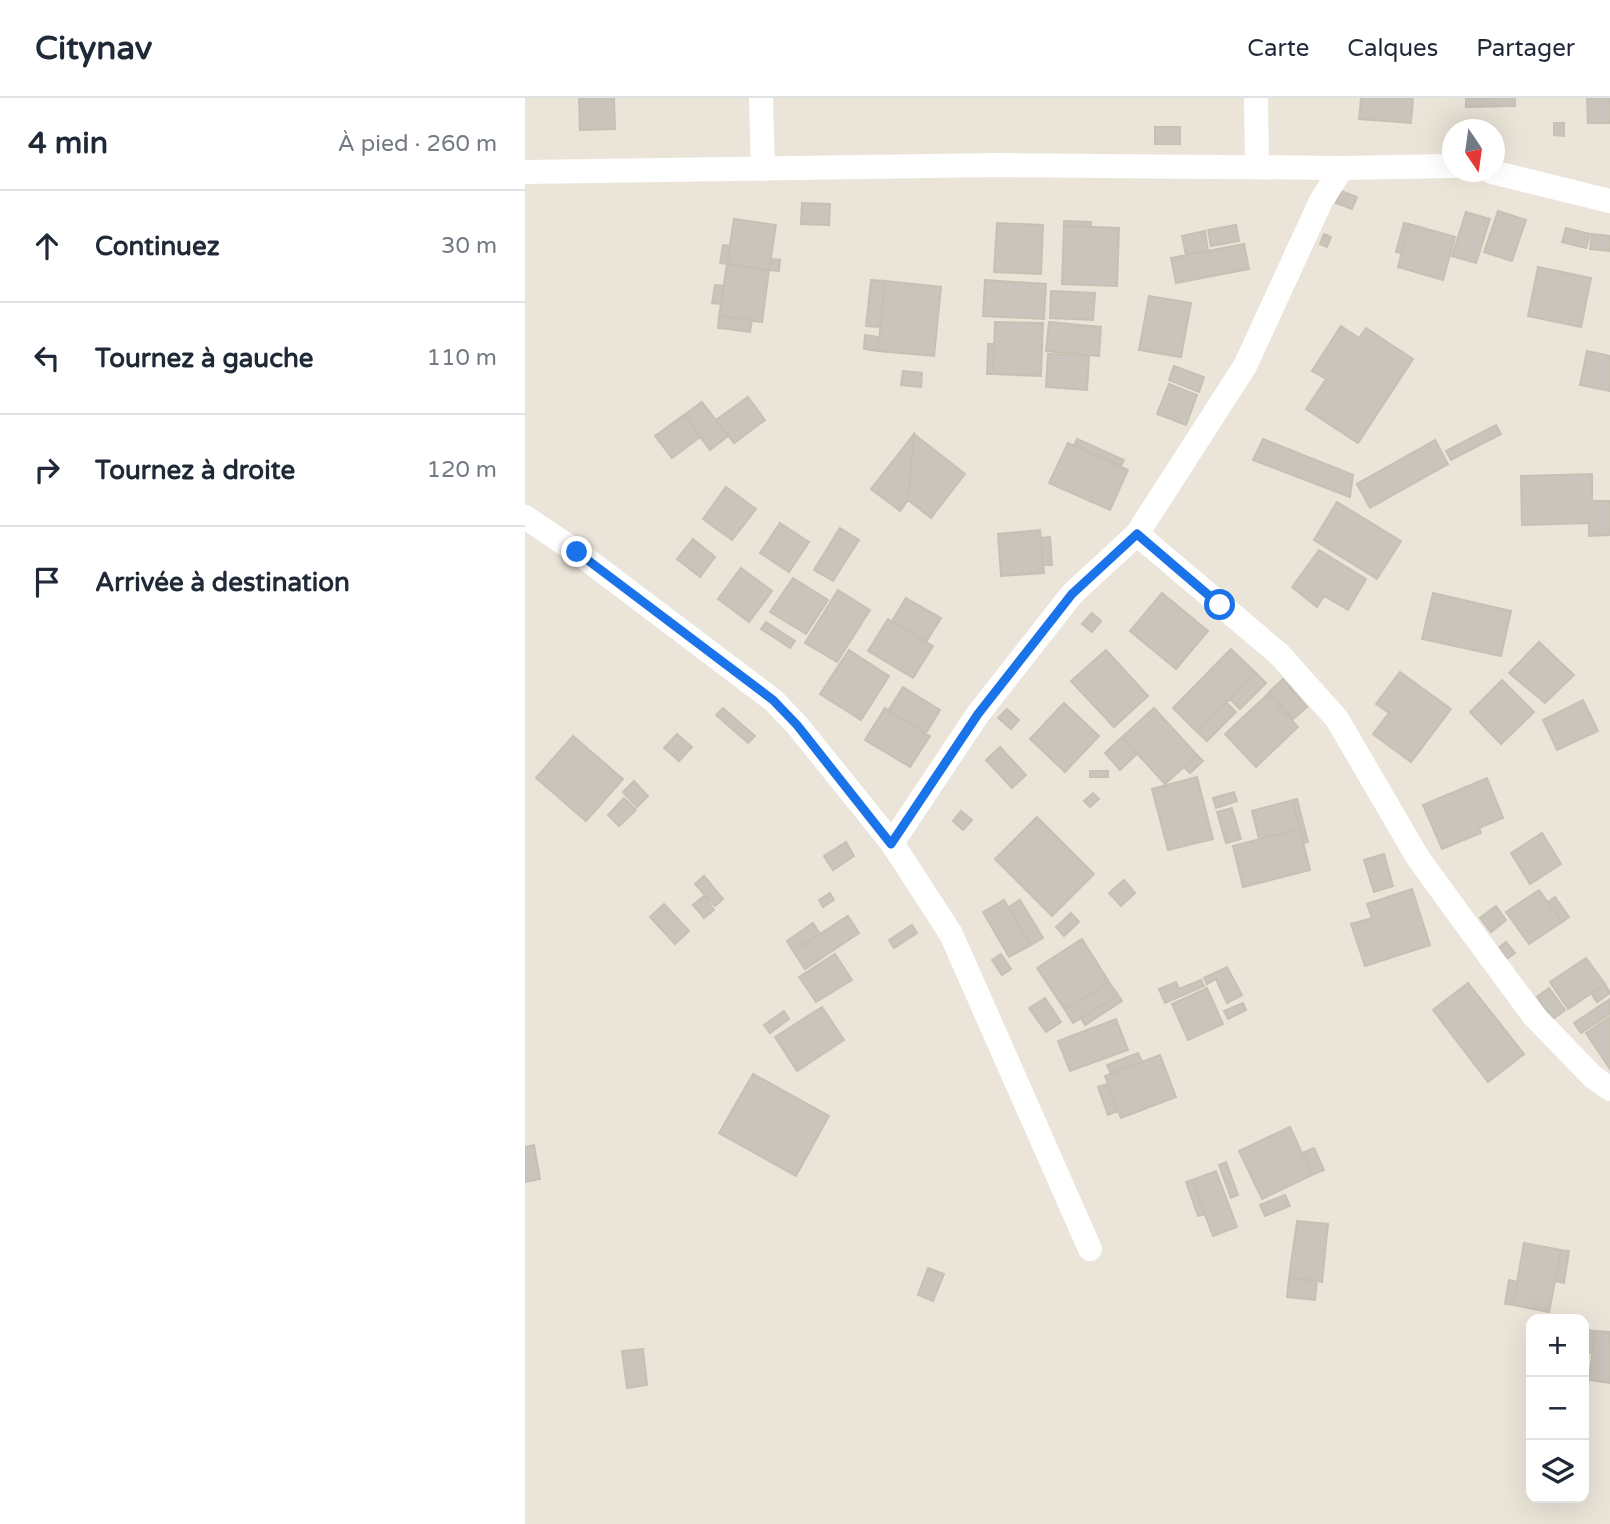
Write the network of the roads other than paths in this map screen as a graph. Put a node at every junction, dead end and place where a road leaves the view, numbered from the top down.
1 (761, 98) edge
2 (1256, 98) edge
3 (1257, 166) junction
4 (1442, 166) edge
5 (1342, 167) junction
6 (763, 169) junction
7 (525, 172) edge
8 (1505, 175) edge
9 (1610, 201) edge
10 (525, 517) edge
11 (1137, 534) junction
12 (891, 844) junction
13 (1610, 1089) edge
14 (1090, 1249) dead end

1 - 6 street
2 - 3 street
3 - 5 street
3 - 6 street
4 - 5 street
5 - 11 street
6 - 7 street
8 - 9 street
10 - 12 street
11 - 12 street
11 - 13 street
12 - 14 street

